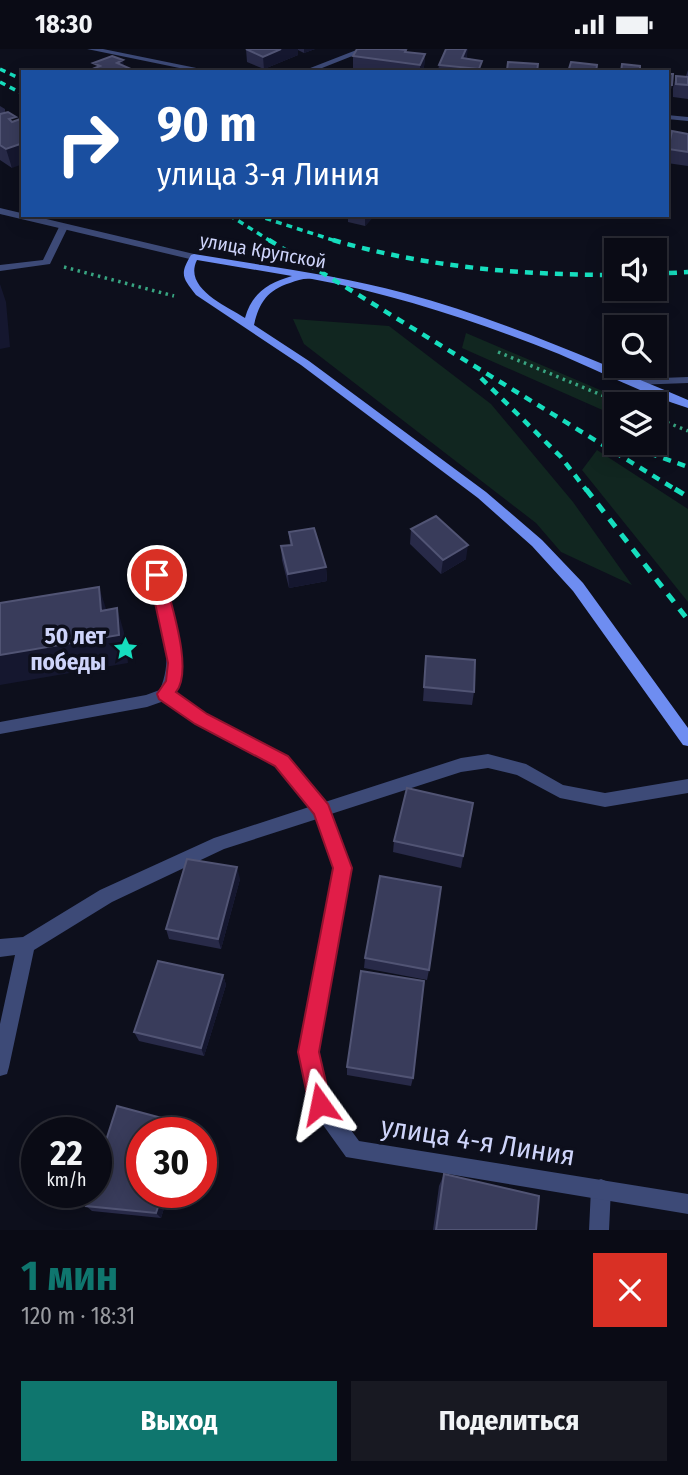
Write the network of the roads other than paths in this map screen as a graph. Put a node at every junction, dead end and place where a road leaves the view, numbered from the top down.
1 (91, 49) edge
2 (366, 49) edge
3 (201, 70) edge
4 (309, 70) edge
5 (669, 117) edge
6 (688, 119) edge
7 (0, 211) edge
8 (21, 216) edge
9 (24, 217) edge
10 (63, 227) junction
11 (194, 257) junction
12 (0, 268) edge
13 (304, 276) junction
14 (249, 325) junction
15 (688, 380) edge
16 (634, 382) junction
17 (688, 404) edge
18 (157, 575) dead end
19 (165, 694) junction
20 (0, 728) edge
21 (688, 740) edge
22 (688, 786) edge
23 (321, 809) junction
24 (26, 945) junction
25 (0, 948) edge
26 (0, 1067) edge
27 (601, 1189) junction
28 (688, 1204) edge
29 (599, 1230) edge

1 - 3 street
2 - 4 street
5 - 6 street
7 - 8 street, улица Крупской
9 - 10 street, улица Крупской
10 - 11 street, улица Крупской
10 - 12 street
11 - 13 main road, улица Крупской
11 - 14 main road
13 - 14 main road
13 - 16 main road, улица Крупской
14 - 21 main road
15 - 16 street
16 - 17 main road, улица Крупской
18 - 19 street
19 - 20 street
19 - 23 street, улица 4-я Линия
22 - 23 street
23 - 24 street
23 - 27 street, улица 4-я Линия
24 - 25 street
24 - 26 street
27 - 28 street, улица 4-я Линия
27 - 29 street

